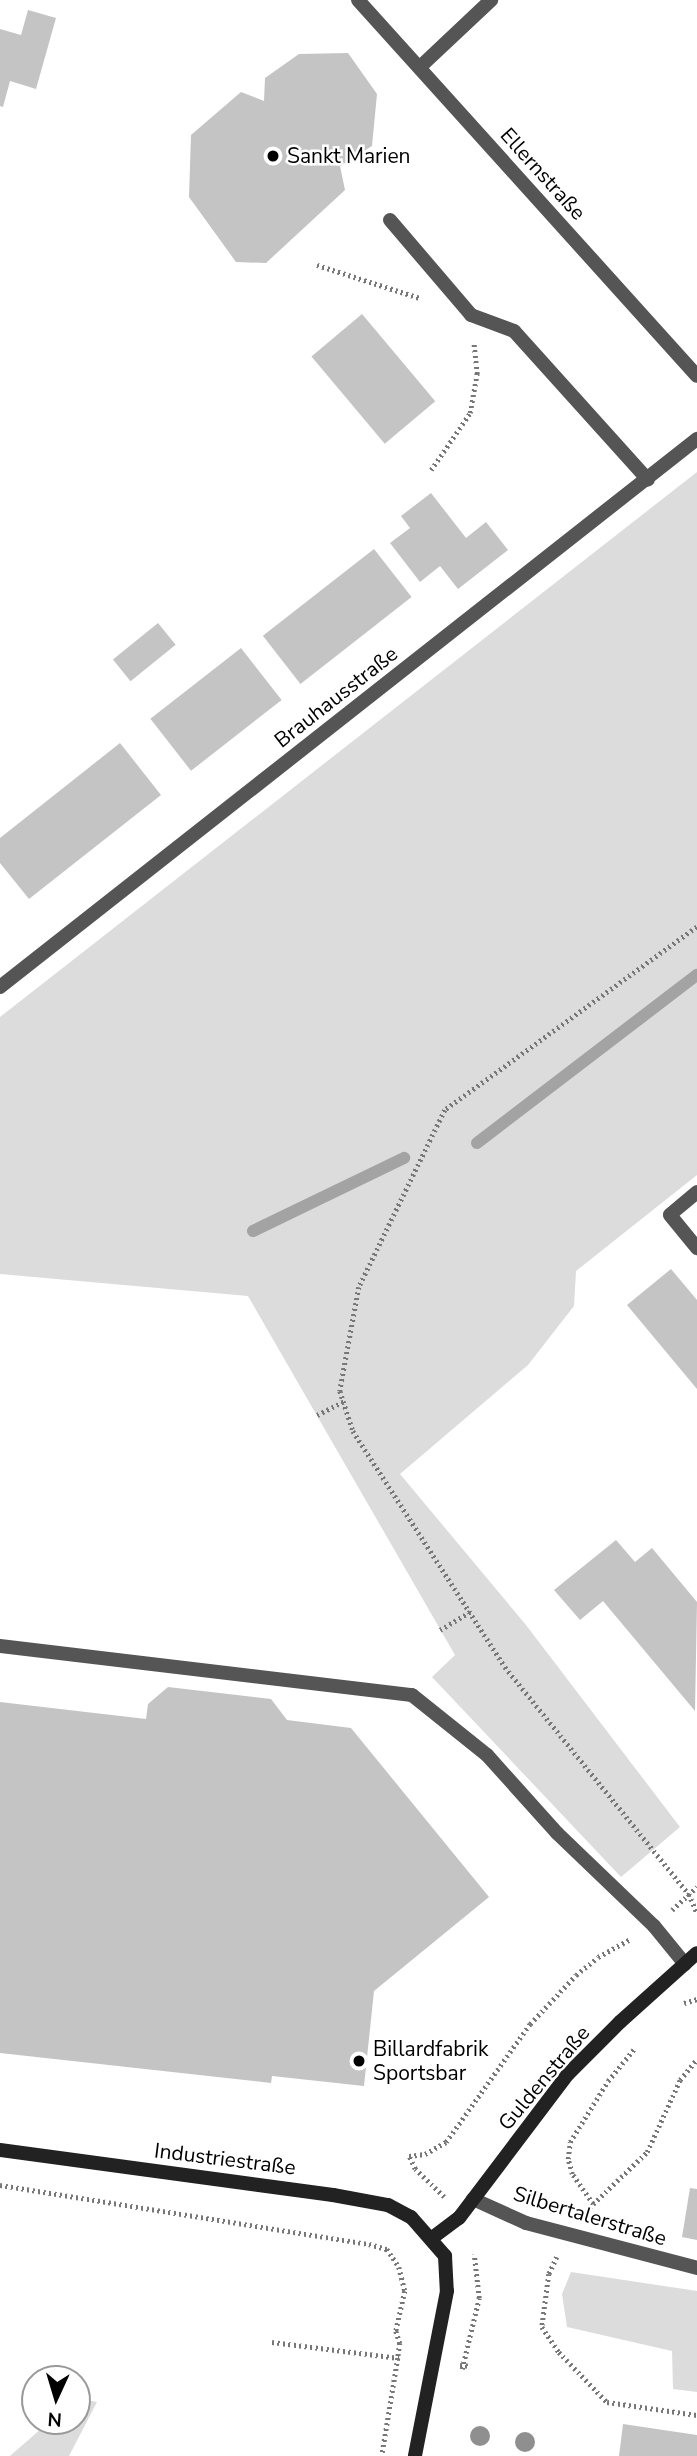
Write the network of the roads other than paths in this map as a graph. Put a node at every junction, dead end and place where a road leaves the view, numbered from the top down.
1 (358, 0) edge
2 (491, 0) edge
3 (420, 67) junction
4 (390, 220) dead end
5 (697, 376) edge
6 (697, 439) edge
7 (648, 480) junction
8 (0, 987) edge
9 (697, 1192) edge
10 (697, 1248) edge
11 (0, 1646) edge
12 (697, 1953) edge
13 (685, 1964) junction
14 (0, 2150) edge
15 (473, 2199) junction
16 (432, 2238) junction
17 (697, 2268) edge
18 (415, 2456) edge

1 - 3 street, Ellernstraße
2 - 3 street
3 - 5 street, Ellernstraße
4 - 7 street
6 - 7 street, Brauhausstraße
7 - 8 street, Brauhausstraße
9 - 10 street
11 - 13 street
12 - 13 street, Guldenstraße
13 - 15 street, Guldenstraße
14 - 16 street, Industriestraße
15 - 16 street, Guldenstraße
15 - 17 street, Silbertalerstraße
16 - 18 street

